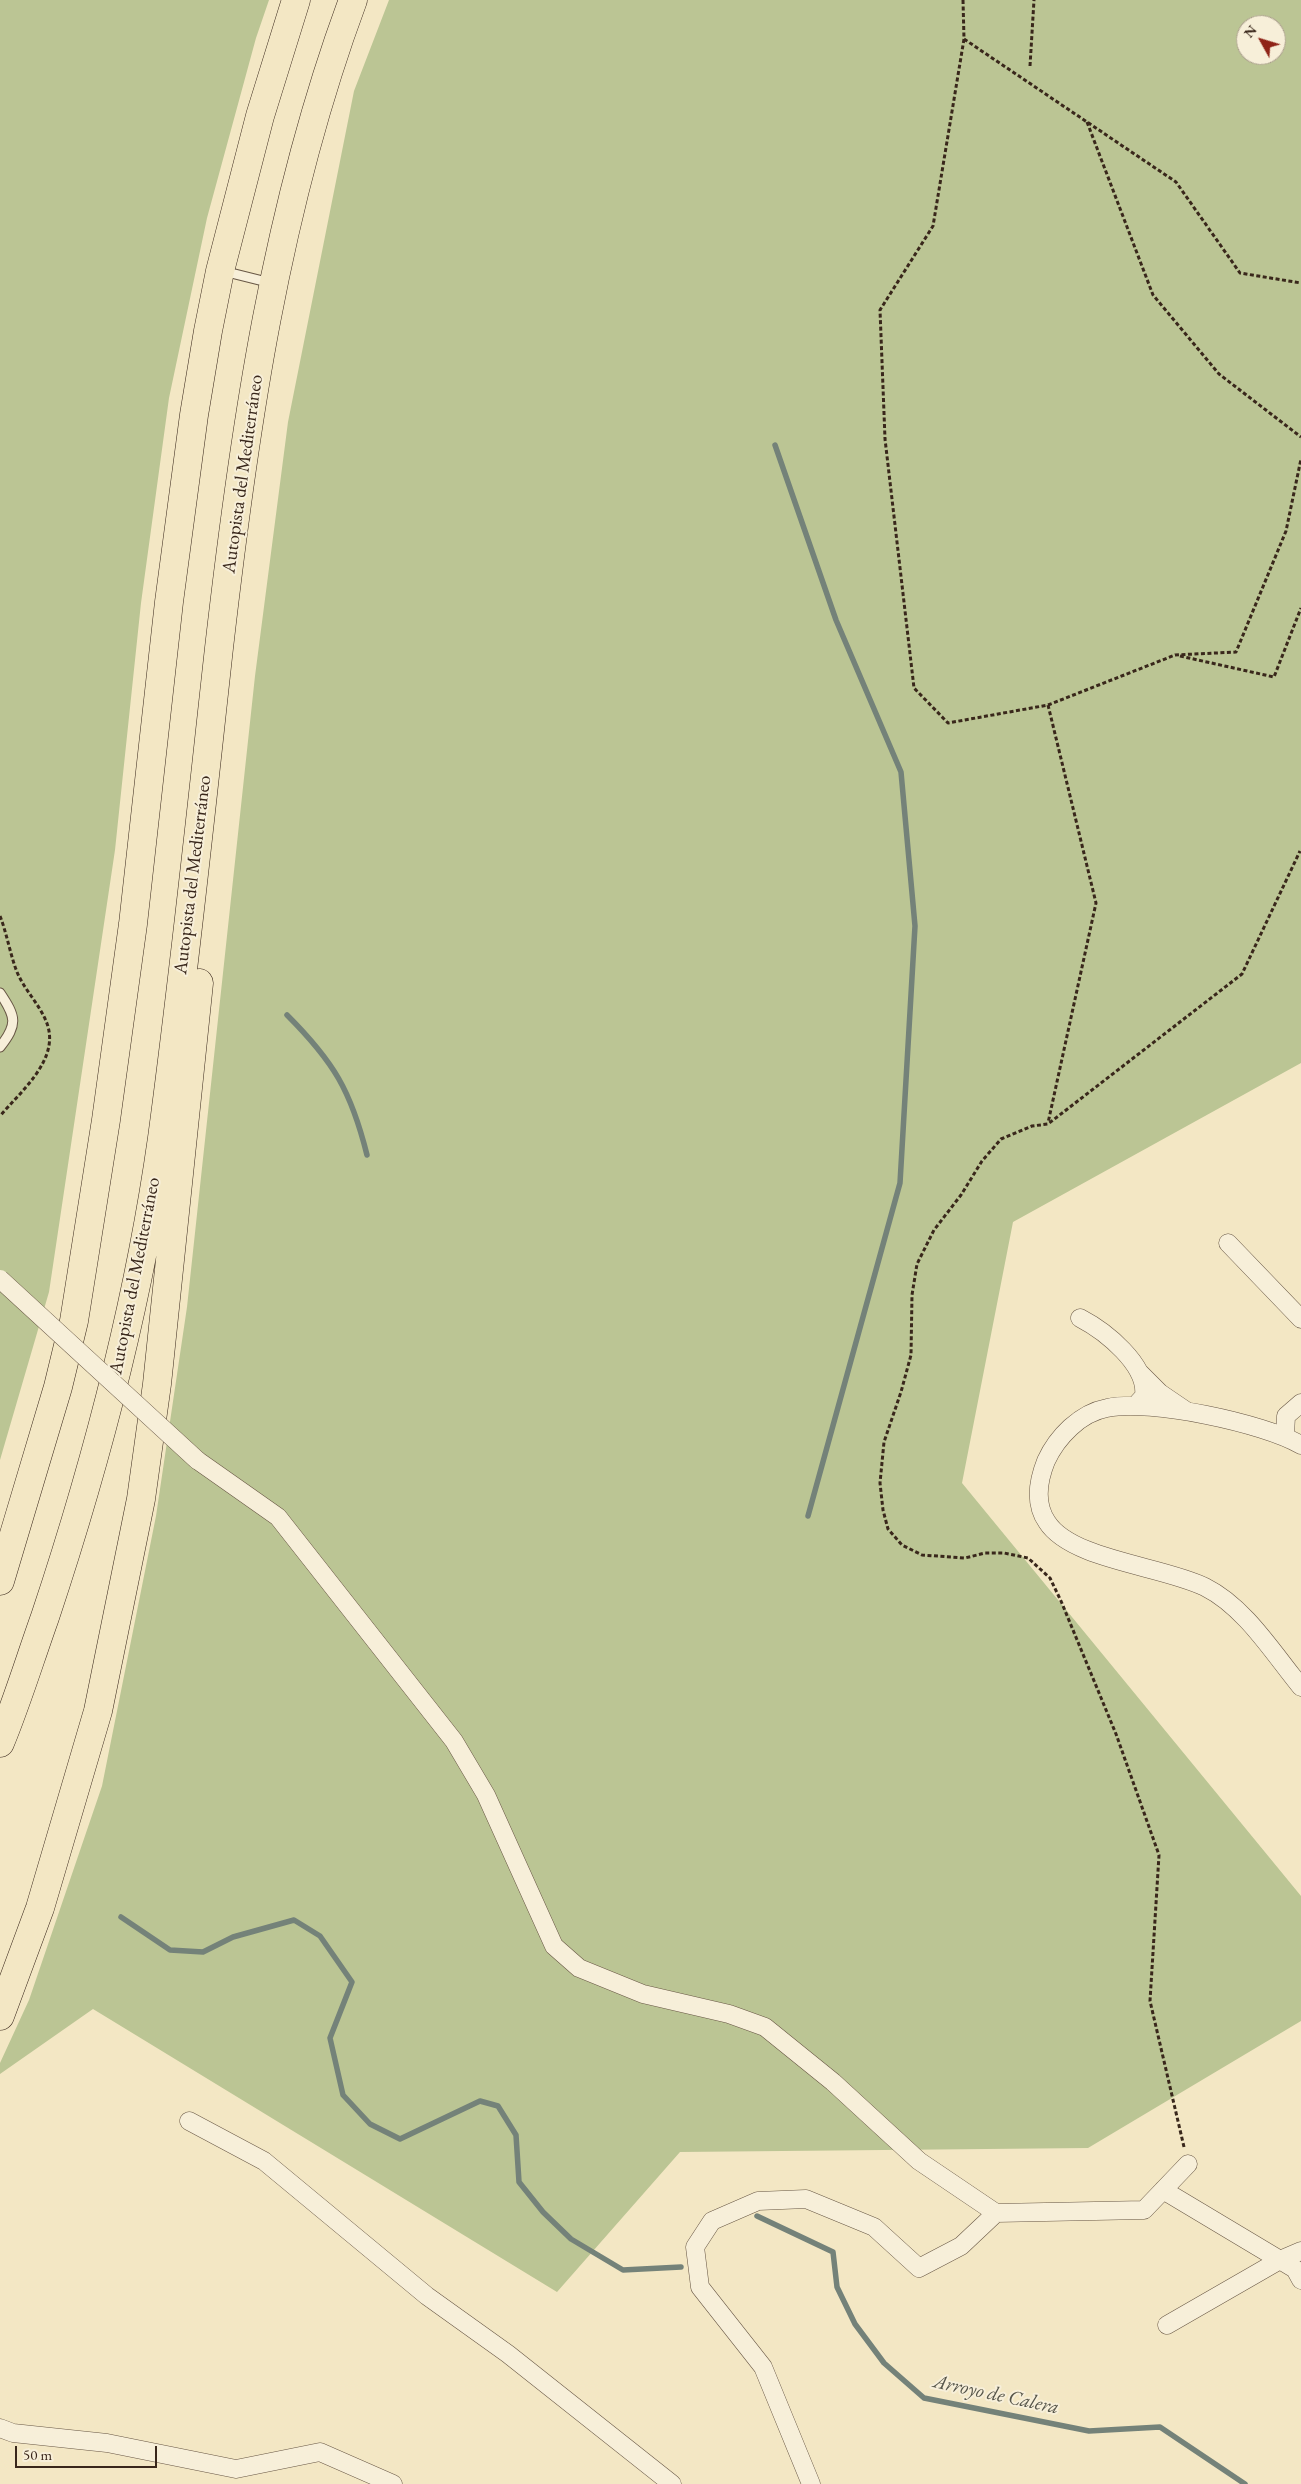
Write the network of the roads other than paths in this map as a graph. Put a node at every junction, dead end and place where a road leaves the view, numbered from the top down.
1 (296, 0) edge
2 (353, 0) edge
3 (220, 270) junction
4 (274, 284) junction
5 (206, 763) junction
6 (0, 993) edge
7 (0, 1047) edge
8 (1228, 1243) dead end
9 (0, 1279) edge
10 (1080, 1318) dead end
11 (1301, 1319) edge
12 (1136, 1369) junction
13 (1301, 1403) edge
14 (1135, 1406) junction
15 (1187, 1412) junction
16 (1285, 1436) junction
17 (1301, 1445) edge
18 (0, 1581) edge
19 (1301, 1687) edge
20 (0, 1744) edge
21 (0, 2016) edge
22 (188, 2121) dead end
23 (1188, 2164) road end
24 (1163, 2190) junction
25 (996, 2213) junction
26 (1301, 2251) edge
27 (1280, 2260) junction
28 (1301, 2280) edge
29 (1167, 2325) dead end
30 (0, 2428) edge
31 (393, 2484) edge
32 (672, 2484) edge
33 (811, 2484) edge

1 - 3 highway
2 - 4 highway, Autopista del Mediterráneo
3 - 4 lane
3 - 18 highway
4 - 5 highway, Autopista del Mediterráneo
5 - 20 highway, Autopista del Mediterráneo
5 - 21 highway
6 - 7 lane
8 - 11 street
9 - 25 street, bridge
10 - 12 street
12 - 14 street
12 - 15 street
13 - 16 street
14 - 15 street
14 - 19 street
15 - 16 street
16 - 17 street
22 - 32 street
23 - 24 street
24 - 25 street
24 - 27 street
25 - 33 street
26 - 27 street
27 - 28 street
27 - 29 street
30 - 31 street

